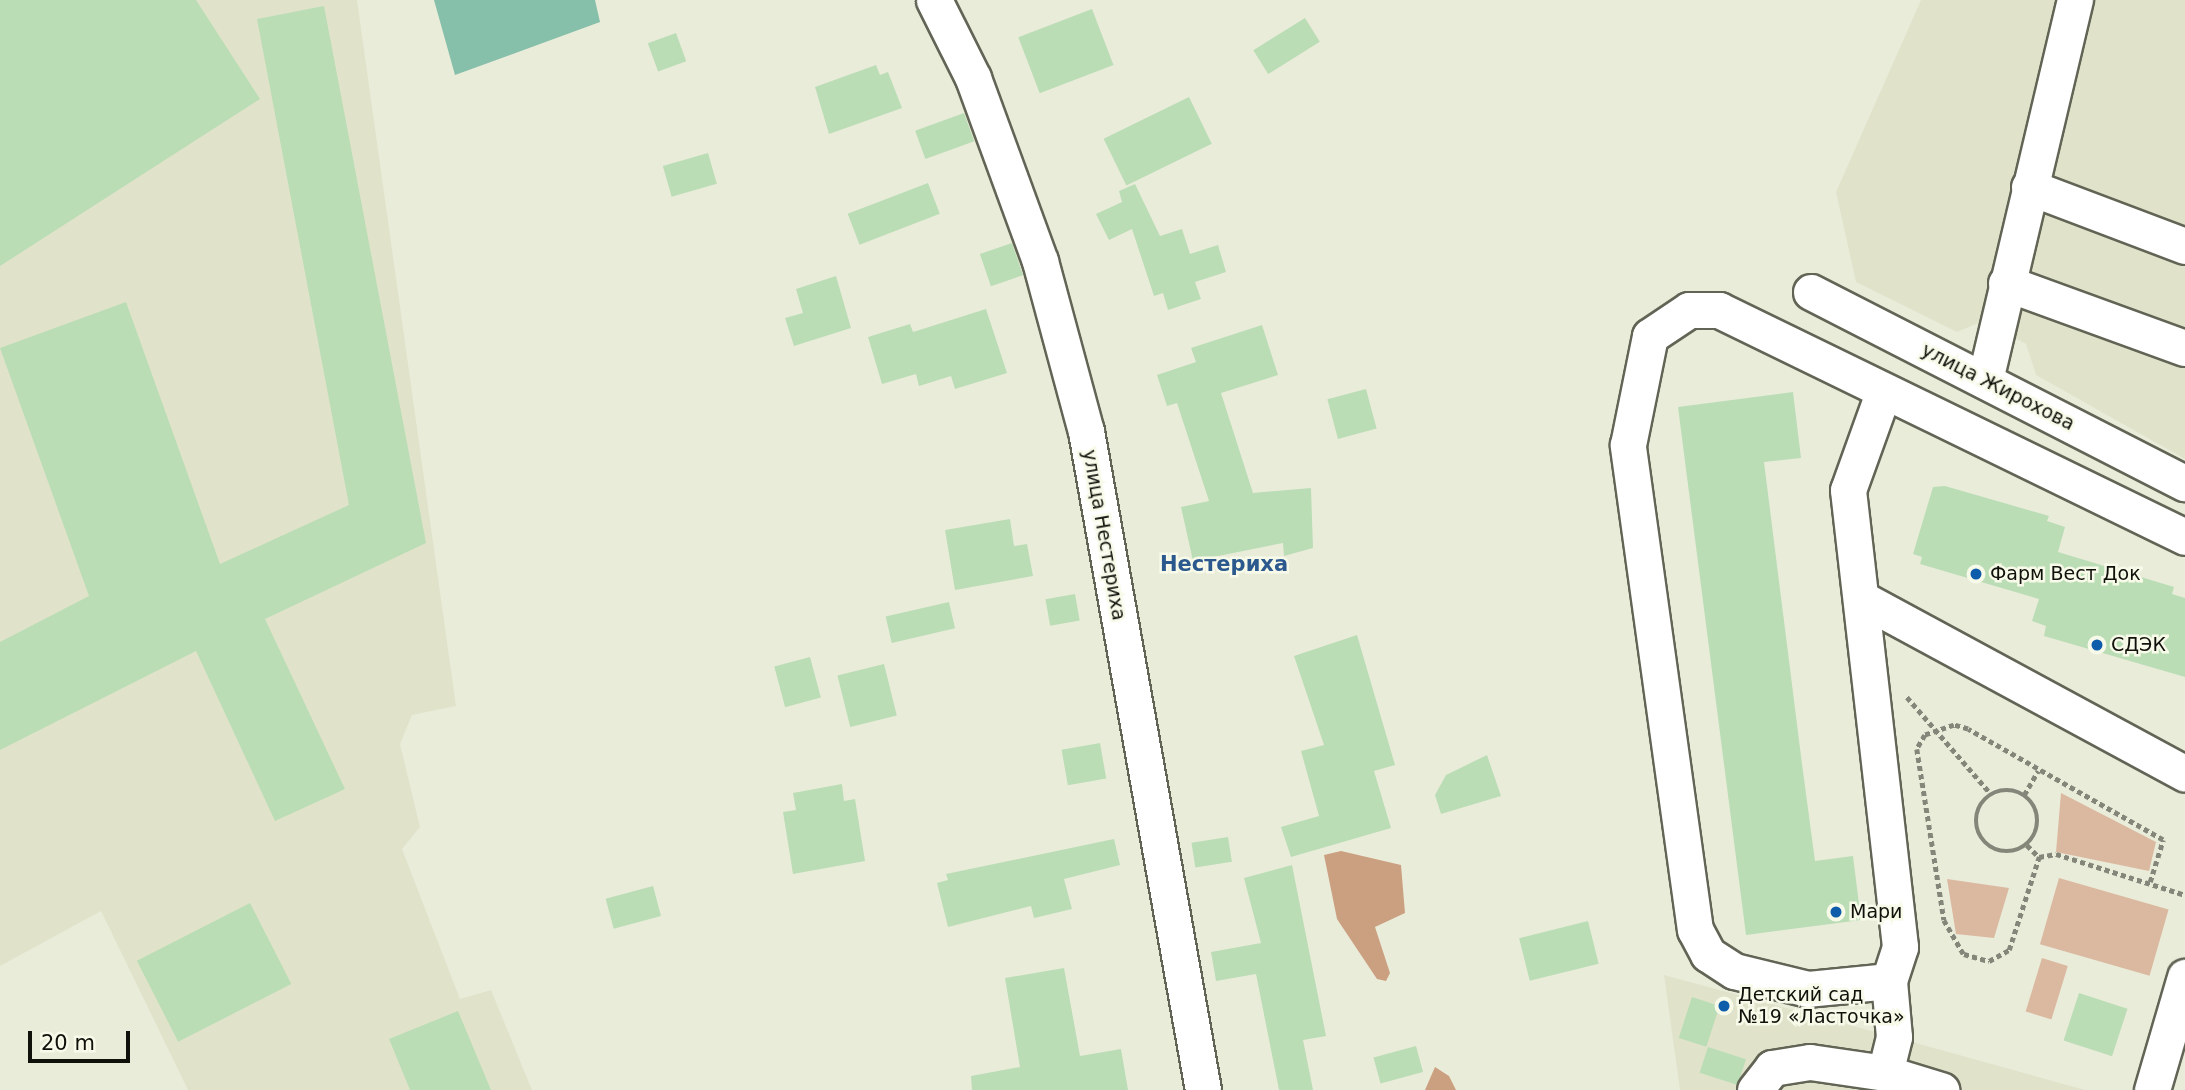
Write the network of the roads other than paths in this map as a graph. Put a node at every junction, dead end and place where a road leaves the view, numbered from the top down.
1 (934, 0) edge
2 (2075, 0) edge
3 (2029, 187) junction
4 (2185, 246) edge
5 (2006, 283) junction
6 (1811, 292) dead end
7 (2185, 348) edge
8 (1985, 380) junction
9 (1883, 393) junction
10 (2185, 483) edge
11 (2185, 537) edge
12 (1862, 598) junction
13 (2185, 774) edge
14 (2185, 977) edge
15 (1889, 981) junction
16 (1885, 1073) junction
17 (1203, 1090) edge
18 (1755, 1090) edge
19 (1941, 1090) edge
20 (2152, 1090) edge

1 - 17 street, улица Нестериха
2 - 3 street
3 - 4 street
3 - 5 street
5 - 7 street
5 - 8 street
6 - 8 street, улица Жирохова
8 - 10 street, улица Жирохова
9 - 11 street
9 - 12 street
9 - 15 street
12 - 13 street
12 - 15 street
14 - 20 street
15 - 16 street
16 - 18 street
16 - 19 street

